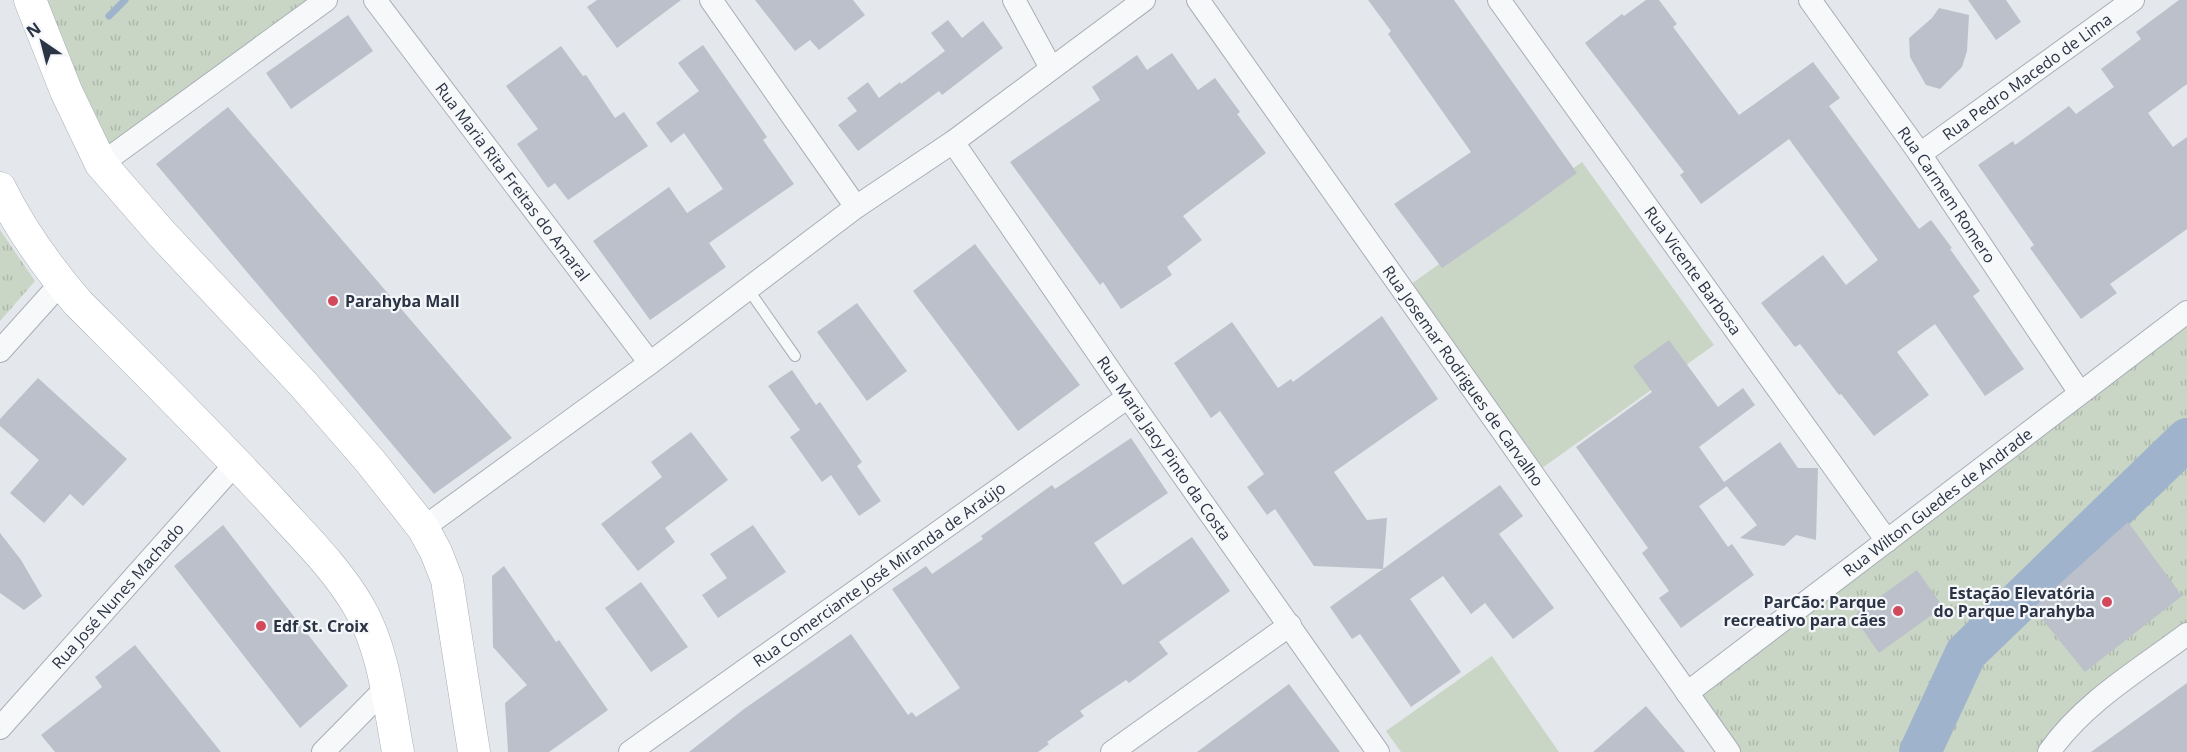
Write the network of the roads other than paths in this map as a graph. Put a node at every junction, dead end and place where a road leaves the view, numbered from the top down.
1 (30, 0) edge
2 (326, 0) edge
3 (375, 0) edge
4 (711, 0) edge
5 (1014, 0) edge
6 (1144, 0) edge
7 (1198, 0) edge
8 (1499, 0) edge
9 (1810, 0) edge
10 (2123, 3) edge
11 (1051, 68) junction
12 (953, 141) junction
13 (1920, 154) junction
14 (101, 164) junction
15 (0, 189) edge
16 (856, 207) junction
17 (60, 283) junction
18 (748, 289) junction
19 (2187, 312) edge
20 (0, 351) edge
21 (795, 356) dead end
22 (650, 363) junction
23 (2080, 393) junction
24 (1128, 397) junction
25 (237, 463) junction
26 (423, 528) junction
27 (1887, 541) junction
28 (1290, 625) junction
29 (2187, 634) edge
30 (386, 688) junction
31 (1687, 693) junction
32 (0, 728) edge
33 (323, 752) edge
34 (398, 752) edge
35 (474, 752) edge
36 (630, 752) edge
37 (1112, 752) edge
38 (1378, 752) edge
39 (1729, 752) edge
40 (2049, 752) edge

1 - 14 main road
2 - 14 street
3 - 22 street, Rua Maria Rita Freitas do Amaral
4 - 16 street
5 - 11 street
6 - 11 street
7 - 31 street, Rua Josemar Rodrigues de Carvalho
8 - 27 street, Rua Vicente Barbosa
9 - 13 street, Rua Carmem Romero
10 - 13 street, Rua Pedro Macedo de Lima
11 - 12 street
12 - 16 street
12 - 24 street, Rua Maria Jacy Pinto da Costa
13 - 23 street, Rua Carmem Romero
14 - 26 main road
15 - 17 main road
16 - 18 street
17 - 20 street
17 - 25 main road
18 - 21 lane
18 - 22 street
19 - 23 street, Rua Wilton Guedes de Andrade
22 - 26 street
23 - 27 street, Rua Wilton Guedes de Andrade
24 - 28 street, Rua Maria Jacy Pinto da Costa
24 - 36 street, Rua Comerciante José Miranda de Araújo
25 - 30 main road
25 - 32 street, Rua José Nunes Machado
26 - 35 main road
27 - 31 street, Rua Wilton Guedes de Andrade
28 - 37 street
28 - 38 street, Rua Maria Jacy Pinto da Costa
29 - 40 street
30 - 33 street
30 - 34 main road
31 - 39 street, Rua Josemar Rodrigues de Carvalho

